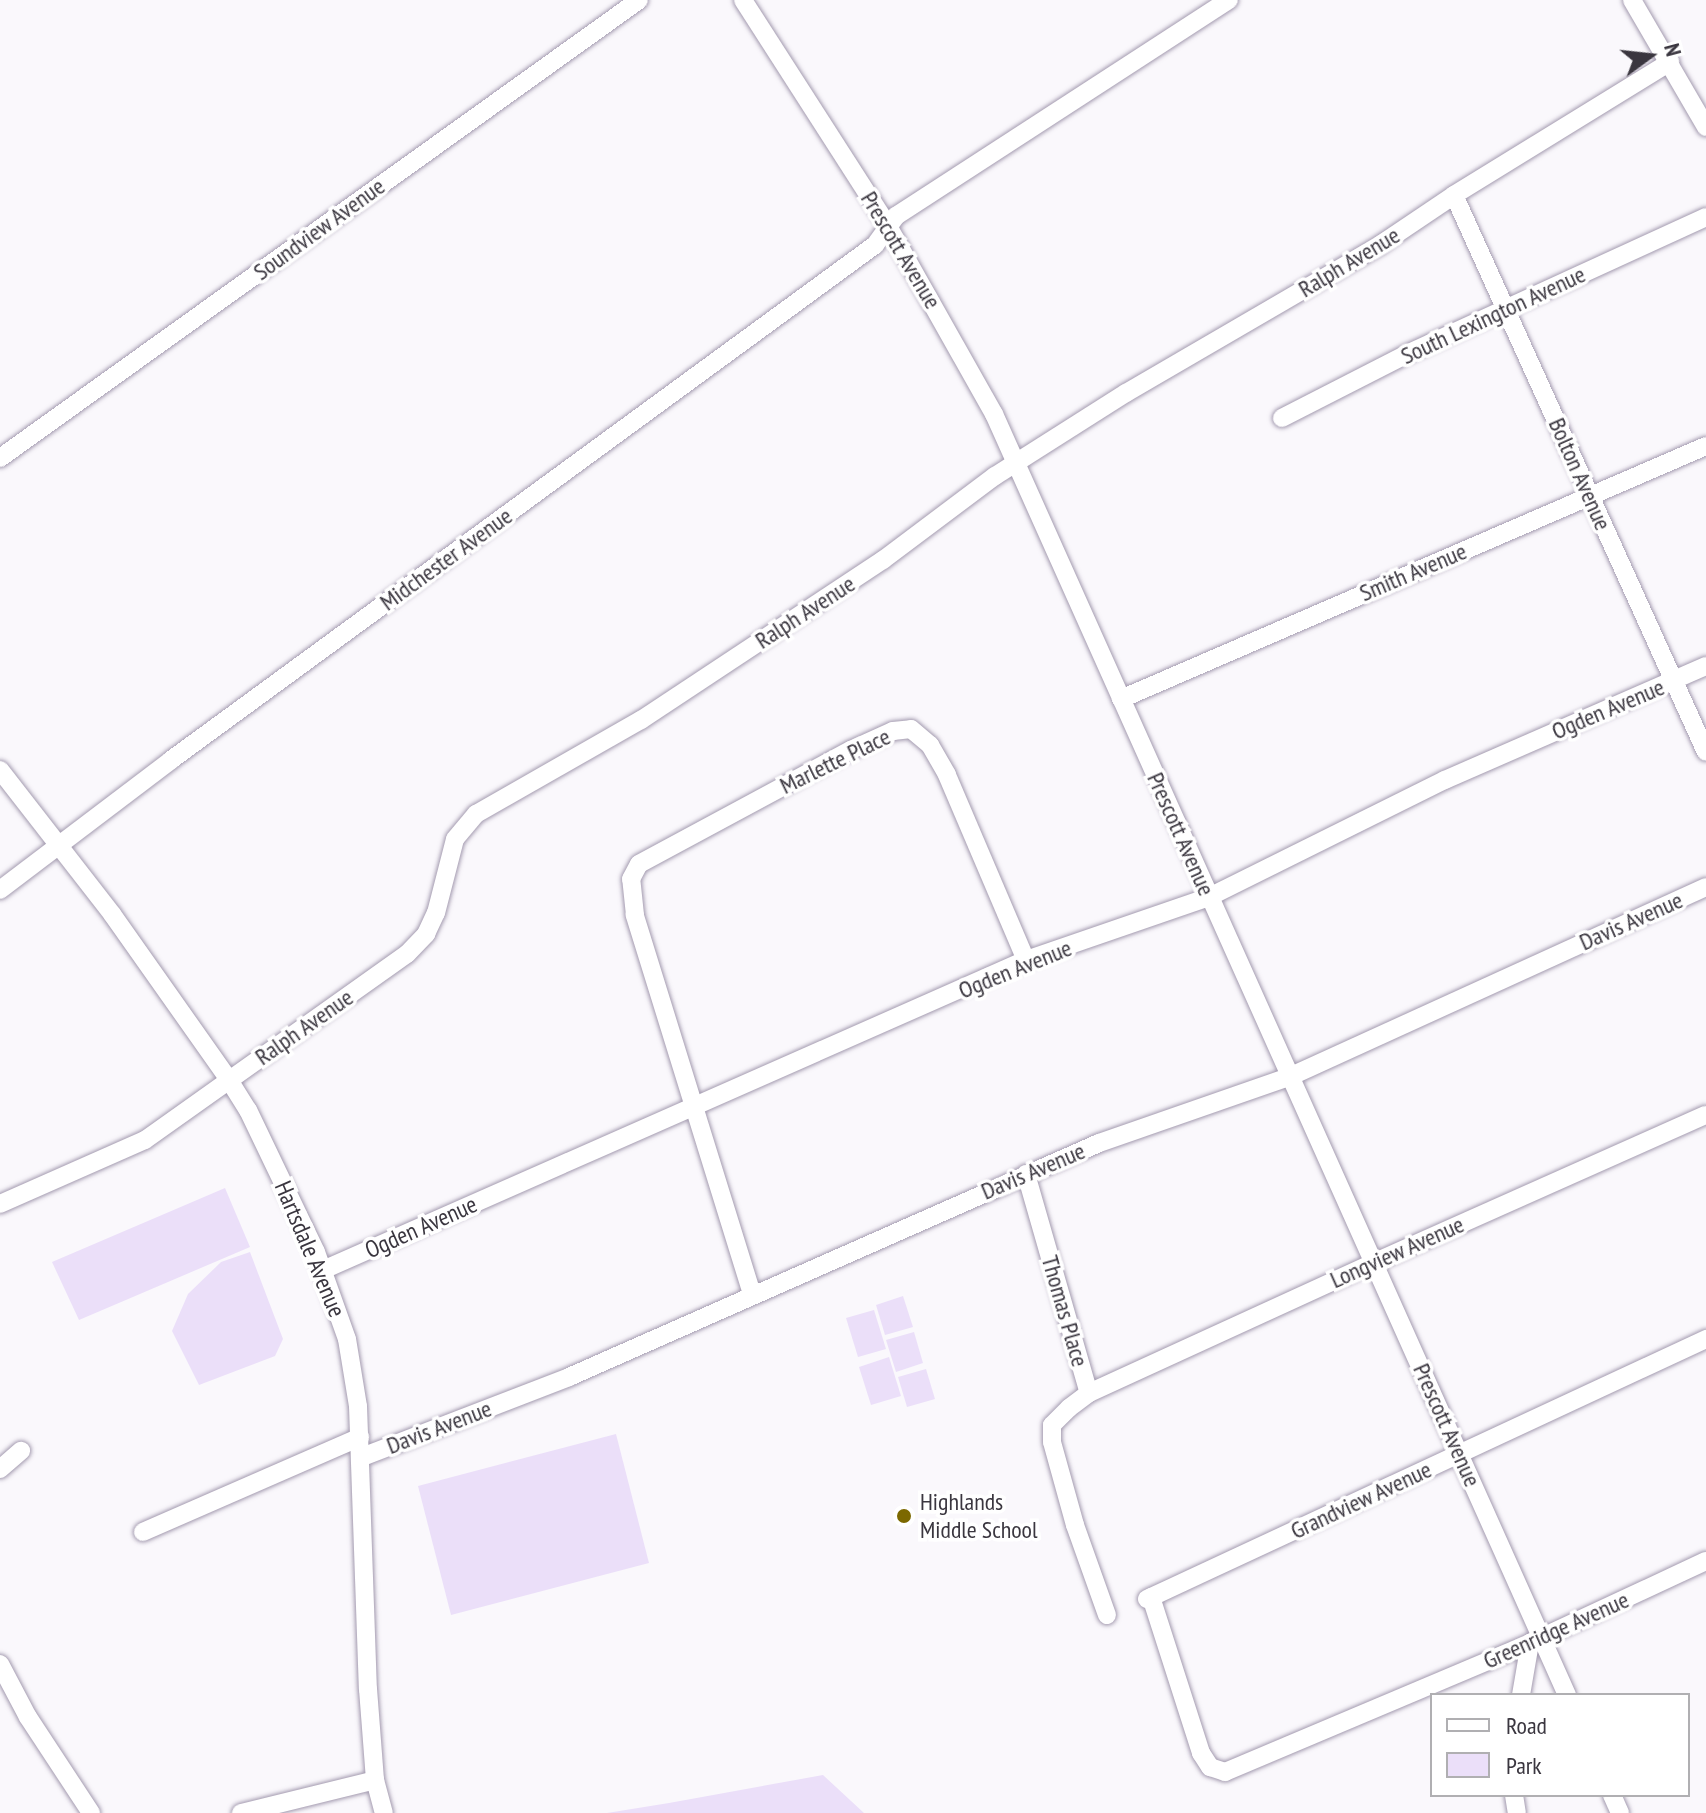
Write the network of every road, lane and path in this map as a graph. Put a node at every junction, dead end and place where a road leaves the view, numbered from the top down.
1 (639, 0) edge
2 (743, 0) edge
3 (1229, 0) edge
4 (1632, 0) edge
5 (1670, 62) junction
6 (1706, 127) edge
7 (1454, 195) junction
8 (1706, 217) edge
9 (888, 226) junction
10 (1506, 309) junction
11 (1282, 418) dead end
12 (1706, 446) edge
13 (0, 458) edge
14 (1015, 464) junction
15 (1590, 495) junction
16 (1706, 666) edge
17 (1674, 681) junction
18 (1121, 699) junction
19 (1706, 752) edge
20 (0, 770) edge
21 (58, 846) junction
22 (1706, 887) edge
23 (0, 890) edge
24 (1209, 897) junction
25 (1026, 960) junction
26 (1289, 1077) junction
27 (229, 1080) junction
28 (693, 1108) junction
29 (1706, 1115) edge
30 (1026, 1174) junction
31 (0, 1204) edge
32 (1373, 1263) junction
33 (323, 1270) junction
34 (752, 1294) junction
35 (1706, 1339) edge
36 (1089, 1393) junction
37 (360, 1437) junction
38 (21, 1451) dead end
39 (1460, 1453) junction
40 (362, 1457) junction
41 (0, 1469) edge
42 (143, 1532) dead end
43 (1706, 1561) edge
44 (1107, 1615) dead end
45 (1536, 1640) junction
46 (0, 1664) edge
47 (1522, 1693) edge
48 (1566, 1693) edge
49 (1229, 1771) joint
50 (375, 1780) junction
51 (91, 1813) edge
52 (241, 1813) edge
53 (384, 1813) edge

1 - 13 street, Soundview Avenue
2 - 9 street, Prescott Avenue
3 - 9 street, Midchester Avenue
4 - 5 street
5 - 6 street
5 - 7 street, Ralph Avenue
7 - 10 street, Bolton Avenue
7 - 14 street, Ralph Avenue
8 - 10 street, South Lexington Avenue
9 - 14 street, Prescott Avenue
9 - 21 street, Midchester Avenue
10 - 11 street, South Lexington Avenue
10 - 15 street, Bolton Avenue
12 - 15 street, Smith Avenue
14 - 18 street, Prescott Avenue
14 - 27 street, Ralph Avenue
15 - 17 street, Bolton Avenue
15 - 18 street, Smith Avenue
16 - 17 street, Ogden Avenue
17 - 19 street, Bolton Avenue
17 - 24 street, Ogden Avenue
18 - 24 street, Prescott Avenue
20 - 21 street, Hartsdale Avenue
21 - 23 street, Midchester Avenue
21 - 27 street, Hartsdale Avenue
22 - 26 street, Davis Avenue
24 - 25 street, Ogden Avenue
24 - 26 street, Prescott Avenue
25 - 28 street, Ogden Avenue
25 - 28 street, Marlette Place
26 - 30 street, Davis Avenue
26 - 32 street, Prescott Avenue
27 - 31 street, Ralph Avenue
27 - 33 street, Hartsdale Avenue
28 - 33 street, Ogden Avenue
28 - 34 street
29 - 32 street, Longview Avenue
30 - 34 street, Davis Avenue
30 - 36 street, Thomas Place
32 - 36 street, Longview Avenue
32 - 39 street, Prescott Avenue
33 - 37 street, Hartsdale Avenue
34 - 40 street, Davis Avenue
35 - 39 street, Grandview Avenue
36 - 44 street, Thomas Place
37 - 40 street, Hartsdale Avenue
37 - 42 street
38 - 41 street
39 - 45 street, Prescott Avenue
39 - 49 street, Grandview Avenue
40 - 50 street, Hartsdale Avenue
43 - 45 street, Greenridge Avenue
45 - 47 street
45 - 48 street, Prescott Avenue
45 - 49 street, Greenridge Avenue
46 - 51 street
50 - 52 street
50 - 53 street, Hartsdale Avenue

